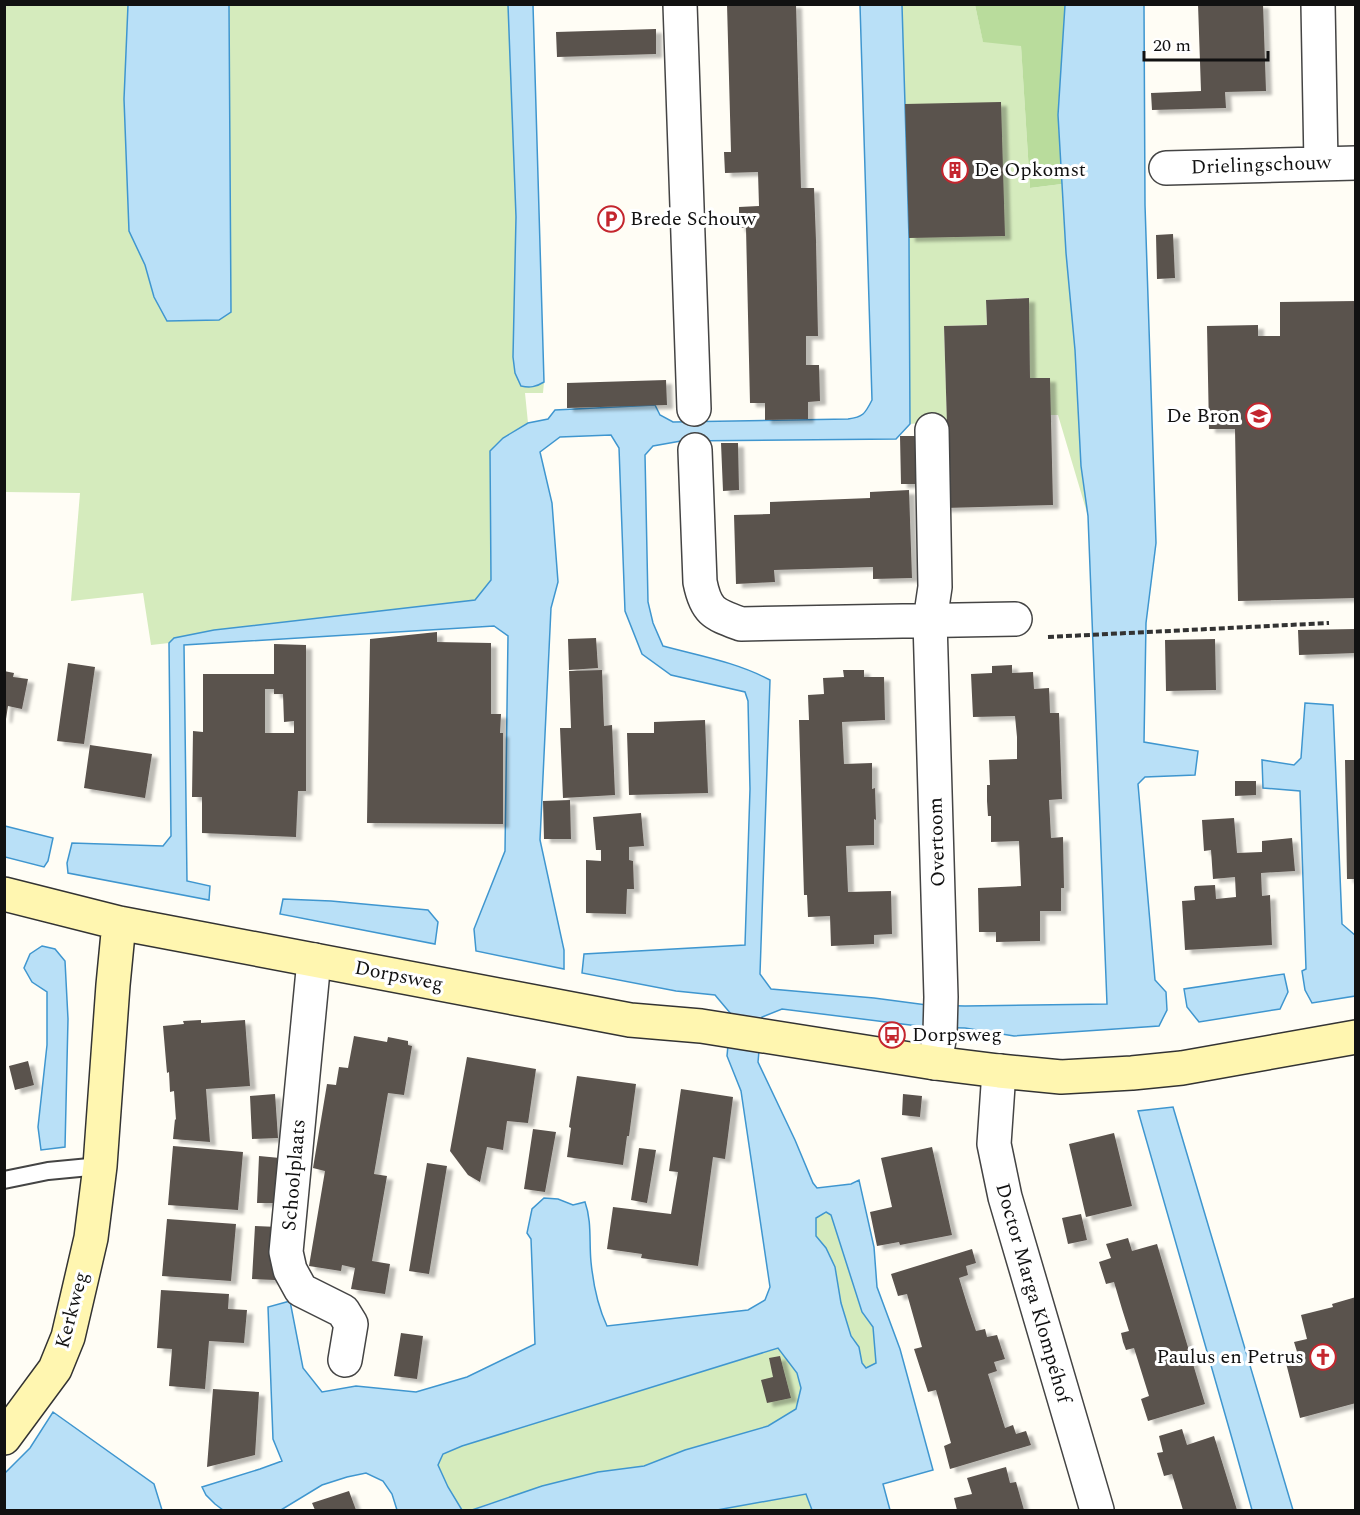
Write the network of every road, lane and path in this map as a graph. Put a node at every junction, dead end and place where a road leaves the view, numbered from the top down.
1 (680, 4) edge
2 (1318, 4) edge
3 (1356, 163) edge
4 (1321, 164) junction
5 (1166, 168) dead end
6 (694, 409) dead end
7 (932, 430) dead end
8 (695, 450) dead end
9 (1015, 619) dead end
10 (930, 621) junction
11 (1329, 623) dead end
12 (1076, 635) dead end
13 (4, 894) edge
14 (119, 923) junction
15 (314, 960) junction
16 (1356, 1037) edge
17 (938, 1048) junction
18 (999, 1071) junction
19 (100, 1166) junction
20 (4, 1180) edge
21 (345, 1360) dead end
22 (4, 1438) edge
23 (1097, 1510) edge

1 - 6 street
2 - 4 street
3 - 4 street, Drielingschouw
4 - 5 street, Drielingschouw
7 - 10 street, Overtoom
8 - 10 street
9 - 10 street
10 - 17 street, Overtoom
11 - 12 path
13 - 14 street, Dorpsweg
14 - 15 street, Dorpsweg
14 - 19 street, Kerkweg
15 - 17 street, Dorpsweg
15 - 21 street, Schoolplaats
16 - 18 street, Dorpsweg
17 - 18 street, Dorpsweg
18 - 23 street, Doctor Marga Klompéhof
19 - 20 lane
19 - 22 street, Kerkweg

